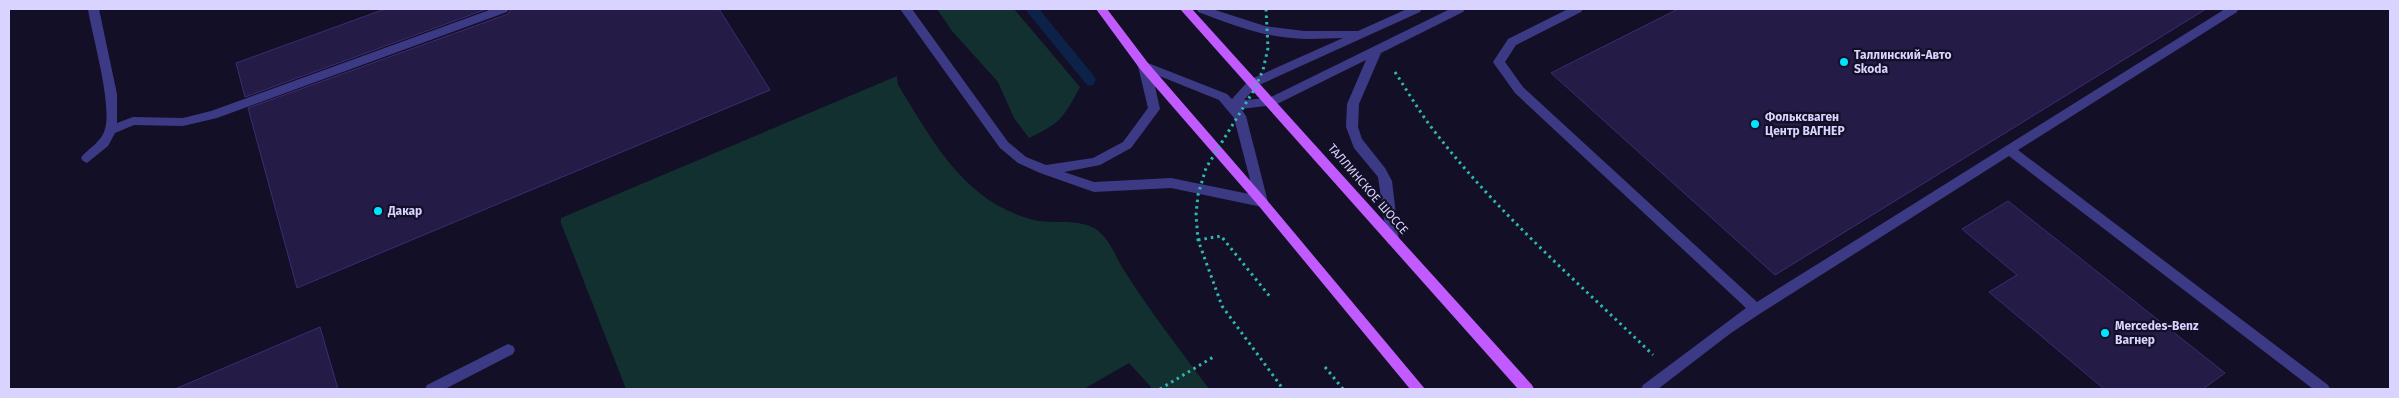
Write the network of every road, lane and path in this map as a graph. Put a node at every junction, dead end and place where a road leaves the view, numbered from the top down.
1 (93, 9) edge
2 (503, 9) edge
3 (906, 9) edge
4 (1101, 9) edge
5 (1186, 9) edge
6 (1202, 9) edge
7 (1266, 9) edge
8 (1416, 9) edge
9 (1459, 9) edge
10 (1577, 9) edge
11 (2233, 9) edge
12 (1360, 34) junction
13 (1376, 50) junction
14 (1144, 66) junction
15 (1390, 66) dead end
16 (1253, 83) junction
17 (1271, 102) junction
18 (1232, 106) junction
19 (111, 130) junction
20 (2009, 150) junction
21 (87, 158) dead end
22 (1044, 170) junction
23 (1262, 202) junction
24 (1198, 240) junction
25 (1393, 240) junction
26 (1271, 298) dead end
27 (1756, 309) junction
28 (508, 350) dead end
29 (1215, 356) dead end
30 (1325, 367) dead end
31 (1670, 370) junction
32 (432, 389) edge
33 (1160, 389) edge
34 (1283, 389) edge
35 (1343, 389) edge
36 (1418, 389) edge
37 (1527, 389) edge
38 (1648, 389) edge
39 (2323, 389) edge

1 - 19 street
2 - 19 street
3 - 22 street
4 - 14 main road
5 - 16 main road, ТАЛЛИНСКОЕ ШОССЕ
6 - 12 street
7 - 24 path, bridge
8 - 12 street
9 - 13 street
10 - 27 street
11 - 20 street
12 - 16 street
13 - 17 street
13 - 25 street
14 - 18 street
14 - 22 street
14 - 23 main road
15 - 31 path
16 - 17 main road, ТАЛЛИНСКОЕ ШОССЕ
16 - 18 street
17 - 18 street
17 - 25 main road, ТАЛЛИНСКОЕ ШОССЕ
18 - 23 street
19 - 21 street
20 - 27 street
20 - 39 street
22 - 23 street
23 - 36 main road
24 - 26 path
24 - 34 path, bridge
25 - 37 main road, ТАЛЛИНСКОЕ ШОССЕ
27 - 31 street
28 - 32 street
29 - 33 path
30 - 35 path
31 - 38 street

